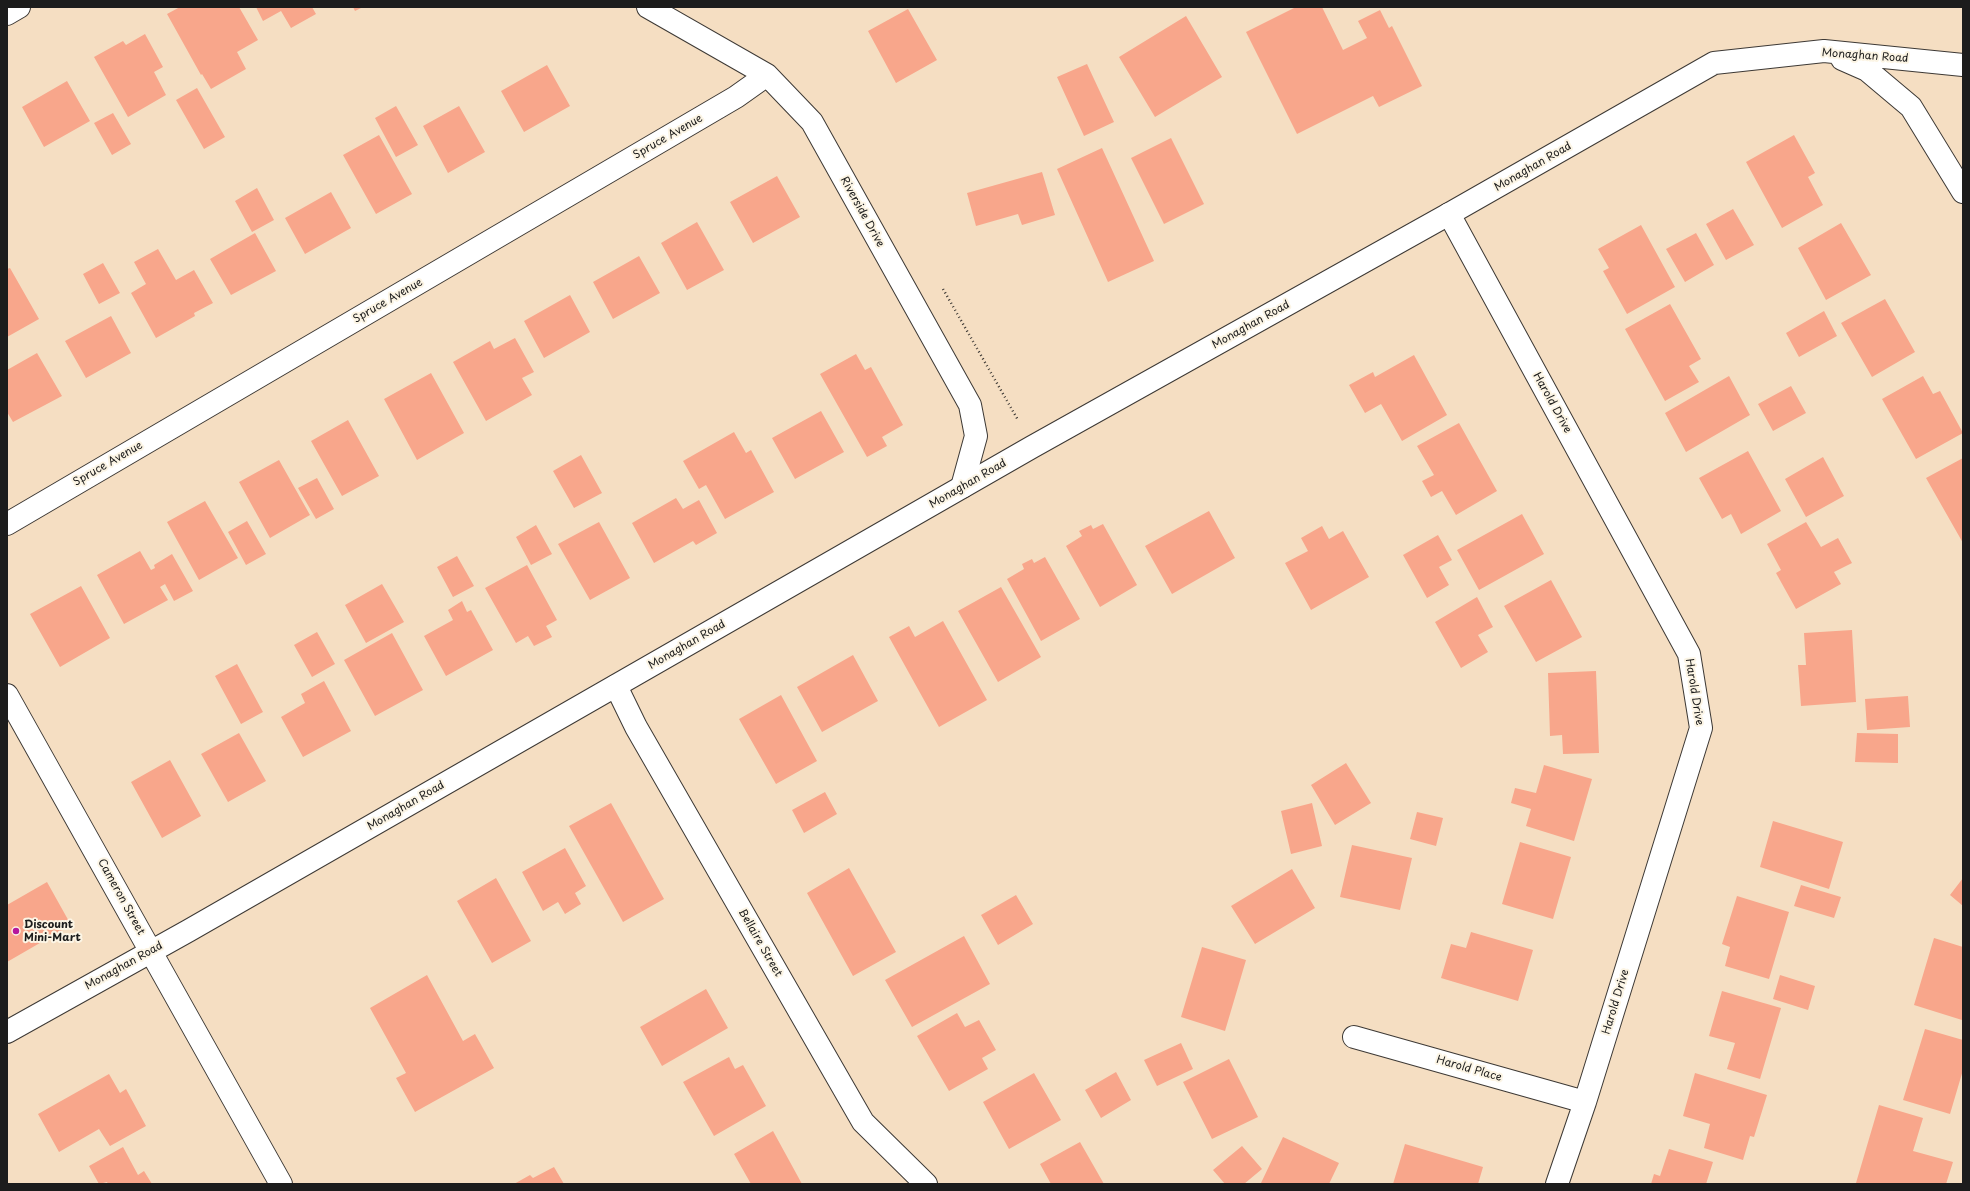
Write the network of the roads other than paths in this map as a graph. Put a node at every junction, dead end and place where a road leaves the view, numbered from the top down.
1 (19, 7) edge
2 (648, 7) edge
3 (7, 14) edge
4 (1824, 51) junction
5 (1963, 65) edge
6 (767, 75) junction
7 (1963, 192) edge
8 (1449, 214) junction
9 (962, 487) junction
10 (7, 524) edge
11 (616, 686) junction
12 (7, 695) edge
13 (152, 951) junction
14 (7, 1032) edge
15 (1354, 1037) dead end
16 (1585, 1102) junction
17 (281, 1184) edge
18 (926, 1184) edge
19 (1557, 1184) edge

1 - 3 street
2 - 6 street, Riverside Drive
4 - 5 street, Monaghan Road
4 - 7 street
4 - 8 street, Monaghan Road
6 - 9 street, Riverside Drive
6 - 10 street, Spruce Avenue
8 - 9 street, Monaghan Road
8 - 16 street, Harold Drive
9 - 11 street, Monaghan Road
11 - 13 street, Monaghan Road
11 - 18 street, Bellaire Street
12 - 13 street, Cameron Street
13 - 14 street, Monaghan Road
13 - 17 street, Cameron Street
15 - 16 street, Harold Place
16 - 19 street, Harold Drive

